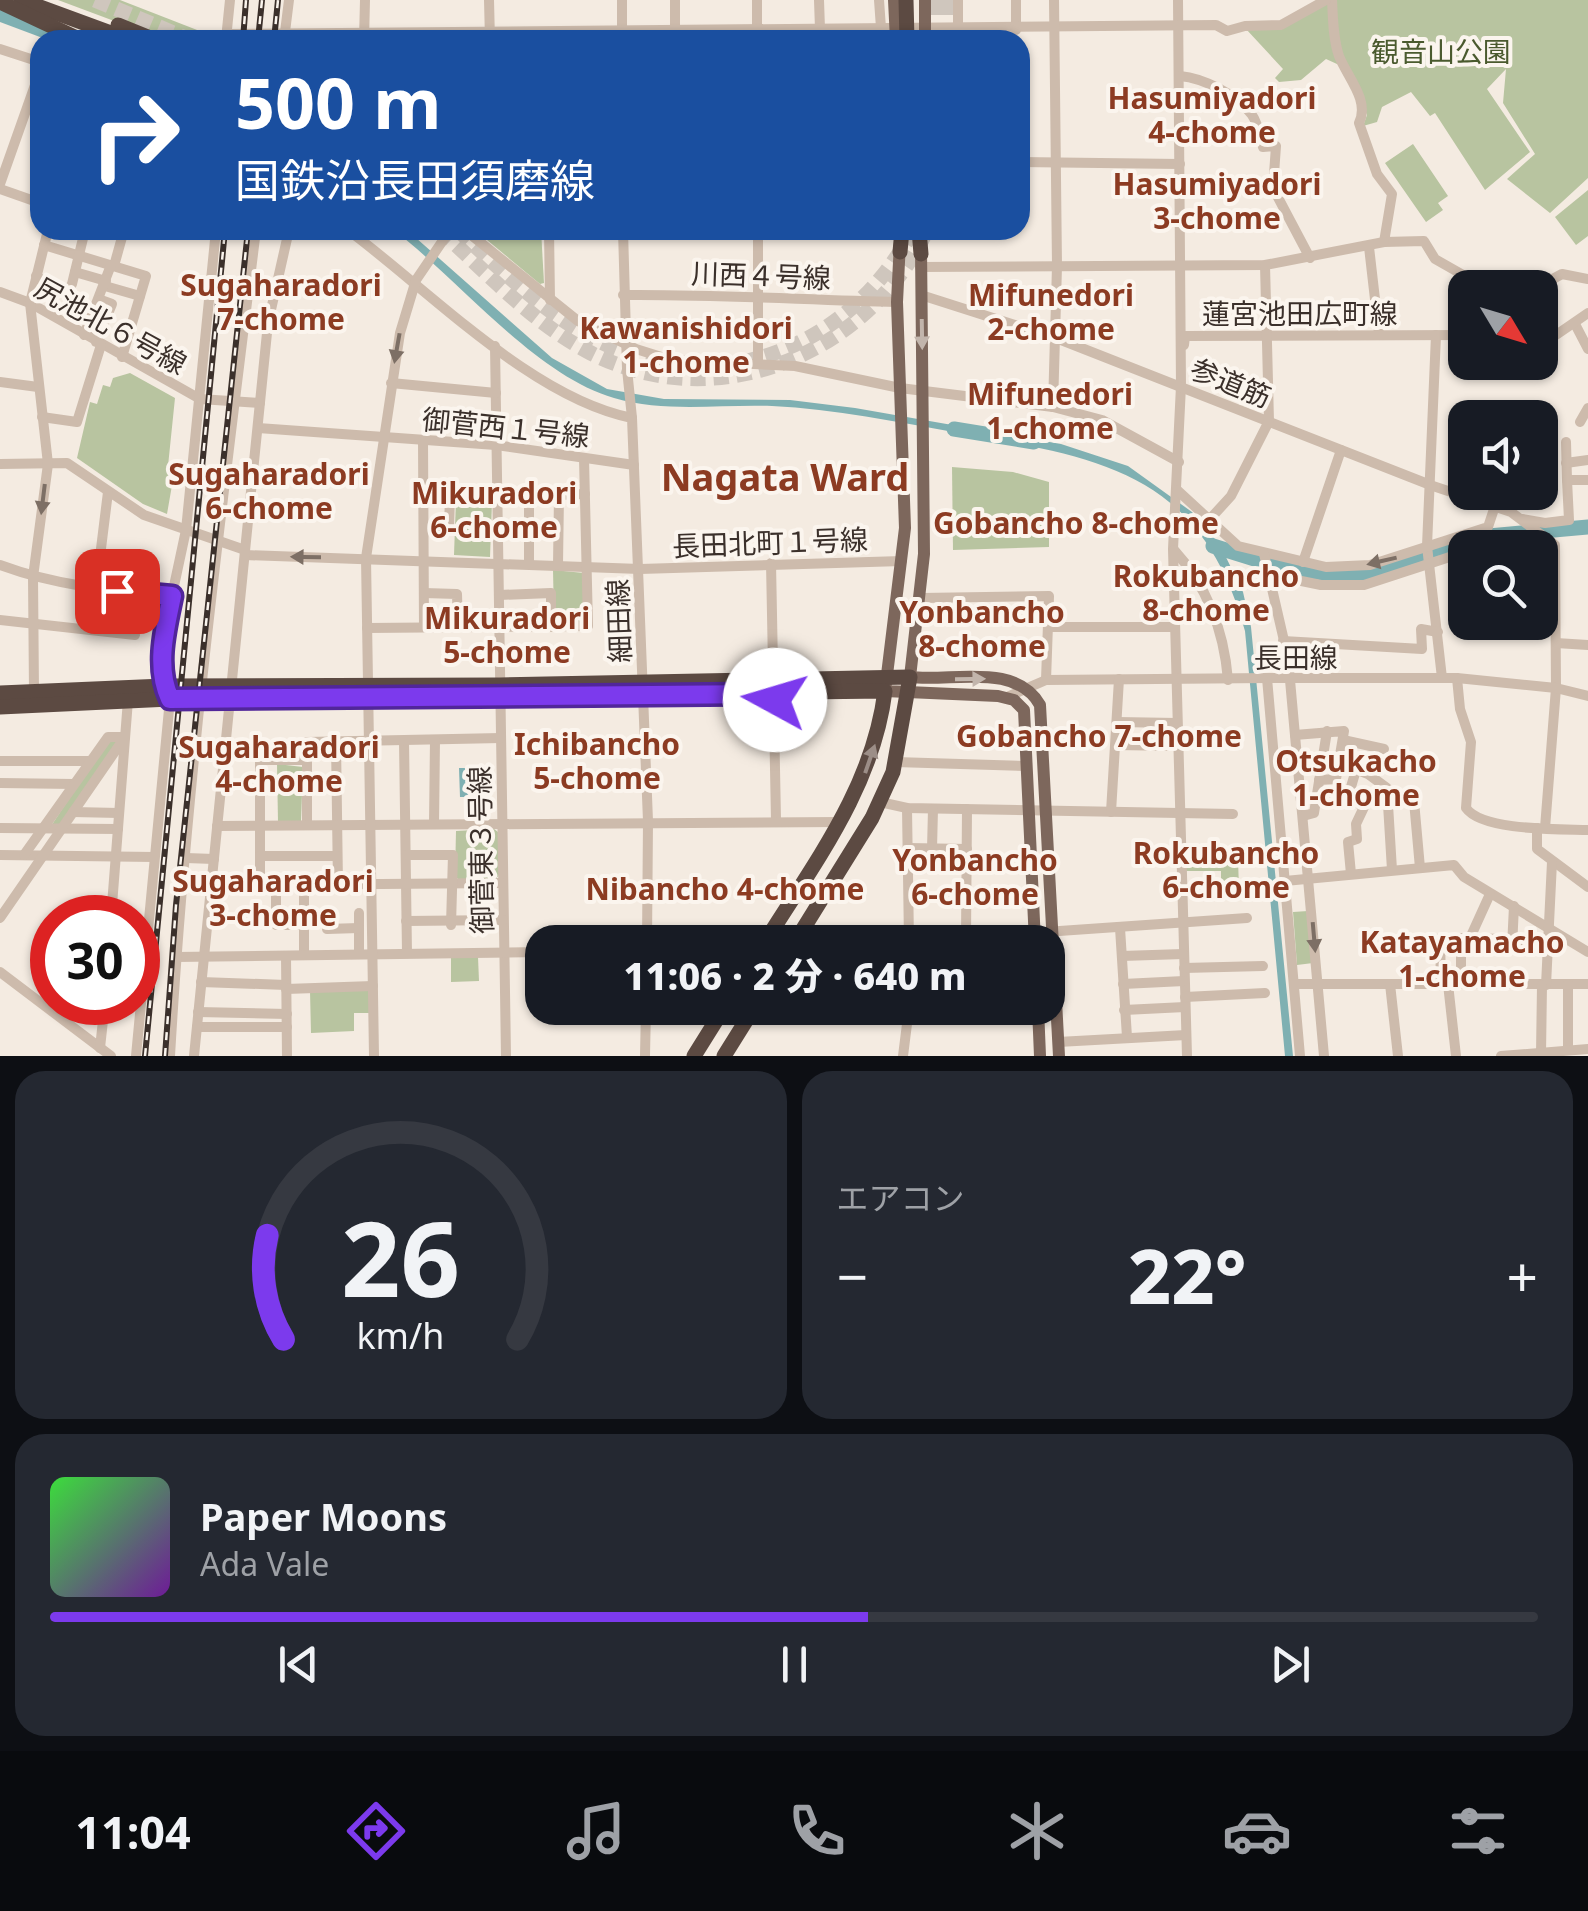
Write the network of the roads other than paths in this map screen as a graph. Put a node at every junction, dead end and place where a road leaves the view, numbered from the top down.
1 (48, 0) edge
2 (230, 0) edge
3 (289, 0) edge
4 (364, 0) edge
5 (489, 0) edge
6 (622, 0) edge
7 (675, 0) edge
8 (756, 0) edge
9 (819, 0) edge
10 (879, 0) edge
11 (894, 0) edge
12 (906, 0) edge
13 (916, 0) edge
14 (925, 0) edge
15 (958, 0) edge
16 (1016, 0) edge
17 (1054, 0) edge
18 (1178, 0) edge
19 (1329, 0) edge
20 (12, 4) edge
21 (1054, 28) junction
22 (1178, 28) junction
23 (820, 29) junction
24 (62, 30) edge
25 (97, 30) edge
26 (128, 30) edge
27 (227, 30) edge
28 (286, 30) edge
29 (364, 30) edge
30 (490, 30) edge
31 (622, 30) edge
32 (675, 30) edge
33 (757, 30) edge
34 (807, 30) edge
35 (842, 30) edge
36 (904, 30) edge
37 (906, 30) edge
38 (907, 30) edge
39 (908, 30) edge
40 (909, 30) edge
41 (958, 30) edge
42 (1016, 30) joint
43 (0, 52) edge
44 (30, 60) edge
45 (1180, 76) junction
46 (30, 100) edge
47 (1055, 161) junction
48 (1030, 162) edge
49 (1180, 164) junction
50 (0, 187) edge
51 (30, 200) edge
52 (45, 240) edge
53 (82, 240) edge
54 (121, 240) edge
55 (215, 240) edge
56 (255, 240) edge
57 (287, 240) edge
58 (362, 240) edge
59 (445, 240) edge
60 (477, 240) edge
61 (550, 240) edge
62 (623, 240) edge
63 (758, 240) edge
64 (901, 240) edge
65 (921, 240) edge
66 (1384, 242) junction
67 (44, 245) junction
68 (1369, 247) junction
69 (900, 252) joint
70 (78, 255) junction
71 (1310, 258) junction
72 (921, 260) junction
73 (1179, 264) junction
74 (112, 265) junction
75 (1266, 265) junction
76 (1058, 266) junction
77 (1454, 270) edge
78 (75, 272) junction
79 (36, 276) junction
80 (1558, 276) edge
81 (1588, 279) edge
82 (416, 280) junction
83 (105, 284) junction
84 (0, 292) edge
85 (65, 294) junction
86 (624, 295) junction
87 (921, 295) junction
88 (140, 296) junction
89 (101, 300) junction
90 (550, 300) junction
91 (758, 300) junction
92 (897, 302) junction
93 (30, 303) junction
94 (94, 313) junction
95 (1582, 318) edge
96 (1586, 332) edge
97 (1378, 334) junction
98 (1558, 334) edge
99 (84, 335) junction
100 (1268, 335) junction
101 (1436, 335) junction
102 (1448, 335) edge
103 (1056, 338) junction
104 (99, 343) junction
105 (625, 344) junction
106 (495, 346) junction
107 (1588, 349) edge
108 (122, 357) junction
109 (758, 363) junction
110 (0, 382) edge
111 (391, 383) junction
112 (1181, 386) junction
113 (38, 387) junction
114 (900, 392) junction
115 (496, 393) junction
116 (922, 396) junction
117 (200, 399) junction
118 (235, 399) junction
119 (260, 402) junction
120 (1054, 407) junction
121 (1588, 408) edge
122 (42, 418) junction
123 (632, 418) junction
124 (1269, 421) junction
125 (1580, 422) dead end
126 (258, 428) junction
127 (382, 437) junction
128 (423, 440) junction
129 (1566, 442) dead end
130 (496, 445) junction
131 (1341, 450) junction
132 (584, 458) junction
133 (1588, 460) edge
134 (1179, 462) junction
135 (1566, 463) junction
136 (0, 464) edge
137 (48, 464) junction
138 (634, 465) junction
139 (1566, 480) junction
140 (1588, 480) edge
141 (1432, 486) junction
142 (1177, 490) junction
143 (1448, 490) edge
144 (108, 492) junction
145 (585, 494) junction
146 (424, 496) junction
147 (450, 496) junction
148 (498, 497) junction
149 (1493, 510) edge
150 (1502, 510) edge
151 (1210, 520) junction
152 (1524, 521) junction
153 (424, 528) junction
154 (186, 530) junction
155 (1535, 530) edge
156 (218, 542) junction
157 (1428, 546) junction
158 (1173, 549) junction
159 (245, 553) junction
160 (1264, 554) junction
161 (366, 558) junction
162 (1448, 558) edge
163 (424, 560) junction
164 (902, 562) junction
165 (1303, 562) junction
166 (499, 563) junction
167 (772, 563) junction
168 (530, 564) junction
169 (1429, 564) junction
170 (0, 565) edge
171 (558, 565) junction
172 (587, 566) junction
173 (640, 569) junction
174 (1267, 571) junction
175 (33, 577) junction
176 (96, 589) junction
177 (424, 593) junction
178 (499, 595) junction
179 (172, 596) junction
180 (920, 598) junction
181 (0, 620) edge
182 (34, 623) junction
183 (551, 626) junction
184 (424, 627) junction
185 (458, 627) junction
186 (500, 627) junction
187 (1175, 627) junction
188 (368, 628) junction
189 (1048, 628) junction
190 (1438, 632) junction
191 (135, 635) dead end
192 (1556, 640) edge
193 (1283, 641) junction
194 (1556, 644) junction
195 (1588, 645) edge
196 (1267, 678) junction
197 (1442, 678) junction
198 (1458, 678) junction
199 (1289, 679) junction
200 (1046, 680) junction
201 (1119, 680) junction
202 (1176, 680) junction
203 (1228, 680) junction
204 (887, 684) junction
205 (909, 685) junction
206 (776, 687) junction
207 (1028, 687) junction
208 (1556, 688) junction
209 (643, 689) junction
210 (34, 692) junction
211 (167, 692) junction
212 (203, 692) junction
213 (231, 692) junction
214 (500, 692) junction
215 (0, 693) edge
216 (368, 693) junction
217 (1588, 696) edge
218 (1007, 697) junction
219 (128, 700) junction
220 (0, 707) edge
221 (1117, 722) junction
222 (1177, 722) junction
223 (1328, 731) junction
224 (1295, 735) junction
225 (126, 736) junction
226 (1344, 736) junction
227 (500, 738) junction
228 (435, 740) junction
229 (369, 741) junction
230 (404, 741) junction
231 (336, 742) junction
232 (1116, 745) junction
233 (1177, 746) junction
234 (1384, 749) dead end
235 (307, 760) junction
236 (0, 761) edge
237 (90, 761) junction
238 (895, 762) junction
239 (1340, 763) junction
240 (1027, 766) junction
241 (1356, 770) junction
242 (1319, 780) junction
243 (0, 782) edge
244 (74, 784) junction
245 (880, 802) junction
246 (1386, 803) junction
247 (907, 808) junction
248 (933, 809) junction
249 (967, 810) junction
250 (1037, 811) junction
251 (74, 812) junction
252 (1111, 812) junction
253 (1179, 812) junction
254 (119, 813) junction
255 (1233, 814) dead end
256 (1303, 816) junction
257 (776, 820) junction
258 (648, 821) junction
259 (502, 822) junction
260 (840, 822) junction
261 (306, 824) junction
262 (337, 824) junction
263 (371, 824) junction
264 (406, 824) junction
265 (434, 824) junction
266 (260, 825) junction
267 (217, 826) junction
268 (44, 827) junction
269 (0, 828) edge
270 (62, 828) junction
271 (1541, 828) junction
272 (118, 829) junction
273 (1588, 830) edge
274 (908, 848) junction
275 (932, 849) junction
276 (967, 849) junction
277 (406, 854) junction
278 (0, 855) edge
279 (24, 856) junction
280 (43, 856) junction
281 (116, 856) junction
282 (154, 856) junction
283 (260, 856) junction
284 (337, 856) junction
285 (186, 858) junction
286 (214, 859) junction
287 (1552, 862) junction
288 (1420, 868) junction
289 (1392, 870) junction
290 (1350, 874) junction
291 (1308, 878) junction
292 (1285, 881) junction
293 (502, 883) junction
294 (406, 884) junction
295 (453, 884) junction
296 (276, 885) junction
297 (304, 885) junction
298 (338, 885) junction
299 (372, 885) junction
300 (1588, 886) edge
301 (1490, 894) junction
302 (113, 895) edge
303 (1514, 906) junction
304 (358, 913) dead end
305 (0, 918) edge
306 (1246, 918) dead end
307 (504, 920) junction
308 (406, 921) junction
309 (451, 922) junction
310 (1182, 923) junction
311 (1548, 924) junction
312 (304, 925) junction
313 (647, 925) edge
314 (776, 925) edge
315 (805, 925) edge
316 (909, 925) edge
317 (966, 925) edge
318 (1035, 925) edge
319 (1050, 925) edge
320 (359, 928) junction
321 (1120, 928) junction
322 (327, 929) dead end
323 (1065, 932) edge
324 (1465, 938) junction
325 (1512, 939) junction
326 (1548, 947) junction
327 (505, 952) junction
328 (525, 952) edge
329 (1588, 952) edge
330 (407, 953) junction
331 (359, 954) junction
332 (372, 954) junction
333 (1183, 954) junction
334 (286, 956) junction
335 (304, 956) junction
336 (1122, 956) junction
337 (176, 957) junction
338 (204, 958) junction
339 (1263, 966) dead end
340 (1184, 968) junction
341 (0, 972) edge
342 (1184, 981) junction
343 (202, 982) junction
344 (1123, 984) junction
345 (1294, 984) junction
346 (1318, 984) junction
347 (1390, 984) junction
348 (1445, 984) junction
349 (1461, 984) junction
350 (1588, 984) edge
351 (1544, 985) junction
352 (1568, 985) junction
353 (373, 986) junction
354 (286, 987) junction
355 (1265, 993) dead end
356 (1185, 1002) junction
357 (1124, 1010) junction
358 (198, 1012) junction
359 (286, 1014) junction
360 (102, 1025) edge
361 (646, 1025) edge
362 (713, 1025) edge
363 (743, 1025) edge
364 (906, 1025) edge
365 (1039, 1025) edge
366 (197, 1027) junction
367 (287, 1027) junction
368 (1186, 1035) junction
369 (1127, 1037) junction
370 (100, 1048) junction
371 (1058, 1049) edge
372 (1568, 1049) junction
373 (1588, 1049) edge
374 (1541, 1053) edge
375 (111, 1056) edge
376 (136, 1056) edge
377 (170, 1056) edge
378 (194, 1056) edge
379 (287, 1056) edge
380 (374, 1056) edge
381 (506, 1056) edge
382 (645, 1056) edge
383 (694, 1056) edge
384 (724, 1056) edge
385 (903, 1056) edge
386 (1040, 1056) edge
387 (1187, 1056) edge
388 (1300, 1056) edge
389 (1324, 1056) edge
390 (1398, 1056) edge
391 (1456, 1056) edge
392 (1501, 1056) edge

1 - 26 highway
2 - 27 street
3 - 28 street
4 - 29 street
5 - 30 street
6 - 31 street
7 - 32 street
8 - 33 street
9 - 23 street
10 - 36 street
11 - 37 main road
12 - 38 highway
13 - 39 highway
14 - 40 main road
15 - 41 street
16 - 42 street
17 - 21 street
18 - 22 street
19 - 22 street
19 - 66 street
20 - 24 highway
20 - 25 highway
21 - 22 street
21 - 42 street
21 - 47 street
22 - 45 street
23 - 34 street
23 - 35 street
43 - 44 street
45 - 49 street
45 - 71 street
46 - 50 street
47 - 48 street
47 - 49 street
47 - 76 street
49 - 73 street
50 - 51 street
52 - 67 street
53 - 70 street
54 - 74 street
55 - 117 street
56 - 118 street
57 - 119 street
58 - 82 street
59 - 82 street
60 - 90 street
61 - 90 street
62 - 86 street
63 - 91 street
64 - 69 highway
65 - 72 highway
66 - 68 street
66 - 77 street
67 - 70 street
67 - 79 street
68 - 71 street
68 - 97 street
69 - 92 main road
70 - 74 street
70 - 78 street
71 - 75 street
72 - 76 street
72 - 87 main road
73 - 75 street
73 - 76 street
73 - 112 street
74 - 83 street
74 - 88 street
75 - 100 street
76 - 103 street
78 - 83 street
78 - 85 street
79 - 85 street
79 - 93 street
80 - 81 street
82 - 106 street
82 -> 111 street
83 - 88 street
83 - 89 street
84 - 93 street, 尻池北６号線
85 - 94 street
86 - 91 street, 川西４号線
86 - 105 street
87 - 103 street, 参道筋
87 -> 116 main road
88 - 108 street
89 - 94 street
89 - 104 street
90 - 105 street
91 - 92 street, 川西４号線
91 - 109 street
92 - 114 main road
93 - 99 street, 尻池北６号線
93 - 113 street
94 - 99 street
95 - 96 street
95 - 98 street
96 - 107 street
97 - 100 street, 蓮宮池田広町線
97 - 101 street, 蓮宮池田広町線
99 - 104 street, 尻池北６号線
100 - 112 street, 蓮宮池田広町線
100 - 124 street
101 - 102 street, 蓮宮池田広町線
101 - 141 street
103 - 112 street, 参道筋
103 - 120 street
104 - 108 street, 尻池北６号線
104 - 122 street
105 - 109 street
105 - 123 street, 細田線, bridge
106 - 115 street, 御菅東３号線
106 - 123 street
108 - 117 street, 尻池北６号線
109 - 114 street
110 - 113 street
111 - 115 street
111 - 127 street
112 - 124 street, 参道筋
112 - 134 street
113 - 122 street
114 - 116 street
114 - 164 main road
115 - 130 street, 御菅東３号線
116 - 120 street
116 - 180 main road
117 - 118 street
117 - 154 street
118 - 119 street
118 - 156 street
119 - 126 street
120 - 134 street
121 - 125 street
122 - 137 street
123 - 138 street, 細田線
124 - 131 street, 参道筋
124 - 151 street
126 - 127 street
126 - 159 street
127 - 128 street, 御菅西１号線
127 - 161 street, 御菅西１号線
128 - 130 street, 御菅西１号線
128 - 146 street
129 - 135 street
130 - 132 street, 御菅西１号線
130 - 148 street, 御菅東３号線
131 - 141 street, 参道筋
131 - 165 street
132 - 138 street, 御菅西１号線
132 - 145 street
133 - 135 street
134 - 142 street
135 - 139 street
136 - 137 street
137 - 144 street, 長田北町１号線
137 -> 175 street
138 - 173 street, 細田線
139 - 140 street
139 - 152 street, 参道筋
141 - 143 street, 参道筋
141 - 157 street
142 - 151 street
142 - 158 street
144 - 154 street, 長田北町１号線
144 - 176 street
145 - 171 street
145 - 172 street
146 - 147 street
146 - 153 street
147 - 148 street
147 - 153 street
148 - 166 street, 御菅東３号線
148 - 168 street
149 - 157 street
150 - 152 street, 参道筋
151 - 160 street
152 - 155 street
153 - 163 street
154 - 156 street, 長田北町１号線
154 - 179 street
156 - 159 street, 長田北町１号線
156 - 212 street
157 -> 165 street
157 - 169 street
158 - 187 street
158 - 203 street
161 -> 159 street, 長田北町１号線
159 - 213 street
160 - 165 street
160 - 174 street
161 - 163 street, 長田北町１号線
161 - 188 street, 御菅西１号線
162 - 169 street
163 - 166 street, 長田北町１号線
163 - 177 street
164 - 167 street, 長田北町１号線
164 - 204 main road
166 - 168 street, 長田北町１号線
166 - 178 street, 御菅東３号線
167 - 173 street, 長田北町１号線
167 - 206 street
168 - 171 street, 長田北町１号線
169 - 174 street
169 - 190 street
170 - 175 street
171 - 172 street, 長田北町１号線
172 - 173 street, 長田北町１号線
172 - 183 street
173 - 209 street, 細田線
174 - 193 street
175 - 176 street
175 - 182 street
176 - 179 street
177 - 184 street
177 - 185 street
178 - 183 street
178 - 186 street, 御菅東３号線
179 - 211 street
180 - 189 street
180 - 205 main road
181 - 182 street
182 - 191 street
182 - 210 street
183 - 186 street
184 - 185 street
184 - 188 street
185 - 186 street
186 - 214 street, 御菅東３号線
187 - 189 street
187 - 202 street
188 - 216 street, 御菅西１号線
189 - 200 street
190 - 193 street
190 - 197 street
192 - 194 street
193 - 199 street
194 - 195 street
194 - 208 street
196 - 199 street, 長田線
196 - 203 street, 長田線
196 - 292 street
197 - 198 street, 長田線
197 - 199 street, 長田線
198 - 208 street, 長田線
198 - 271 street
199 - 224 street
200 - 201 street, 長田線
200 - 207 street, 長田線
201 - 202 street, 長田線
201 - 221 street
202 - 203 street, 長田線
202 - 222 street
204 - 205 highway
204 - 206 highway
260 -> 204 highway
205 -> 207 main road
205 - 218 main road
205 - 238 highway
206 - 209 highway
206 - 257 street
207 - 218 street, 長田線
207 - 250 main road
208 - 217 street, 長田線
208 - 271 street
209 - 214 highway
209 - 258 street, 細田線
210 - 211 highway
210 - 215 highway
211 - 212 highway
211 - 219 highway
211 - 282 street
212 - 213 highway
212 - 285 street
213 - 216 highway
213 - 267 street
214 - 216 highway
214 - 227 street, 御菅東３号線
216 - 229 street, 御菅西１号線
218 - 240 main road
219 - 220 highway
219 - 225 street
221 - 222 street
221 - 232 street
222 - 233 street
223 - 224 street
223 - 226 street
223 - 242 street
224 - 256 street
225 - 237 street
225 - 251 street
225 - 254 street
226 - 234 street
226 - 239 street
227 - 228 street
227 - 259 street, 御菅東３号線
228 - 230 street
228 - 265 street
229 - 230 street
229 - 231 street
229 - 263 street, 御菅西１号線
230 - 264 street
231 - 235 street
231 - 262 street
232 - 233 street
232 - 252 street
233 - 253 street
235 - 261 street
235 - 266 street
236 - 237 street
237 - 244 street
238 - 240 street
238 - 245 highway
239 - 241 street
239 - 242 street
240 - 250 main road
241 - 246 street
241 - 290 street
242 - 256 street
243 - 244 street
244 - 268 street
245 - 247 street
245 - 315 highway
246 - 288 street
246 - 289 street
247 - 248 street
247 - 274 street
248 - 249 street
248 - 275 street
249 - 250 street
249 - 276 street
250 - 252 street
250 - 318 main road
250 - 319 main road
251 - 254 street
251 - 270 street
252 - 253 street
253 - 255 street
253 - 310 street
254 - 272 street
256 - 291 street
257 - 258 street
257 - 260 street
258 - 259 street
258 - 313 street, 細田線
259 - 265 street
259 - 293 street, 御菅東３号線
260 - 314 highway
261 - 262 street
261 - 266 street
262 - 263 street
262 - 284 street
263 - 264 street
263 - 299 street, 御菅西１号線
264 - 265 street
264 - 277 street
266 - 267 street
266 - 283 street
267 - 286 street
268 - 269 street
268 - 270 street
268 - 279 street
270 - 272 street
270 - 280 street
271 - 273 street
271 - 287 street
272 - 281 street
274 - 275 street
274 - 316 street
275 - 276 street
276 - 317 street
277 - 294 street
277 - 295 street
278 - 279 street
279 - 280 street
280 - 281 street
280 - 305 street
281 - 282 street
281 - 302 street
282 - 376 street
283 - 284 street
283 - 296 street
284 - 298 street
285 - 286 street
285 - 337 street
286 - 338 street
287 - 300 street
287 - 311 street
288 - 289 street
288 - 301 street
289 - 290 street
290 - 291 street
291 - 292 street
291 -> 346 street
292 - 345 street
293 - 295 street
293 - 307 street, 御菅東３号線
294 - 295 street
294 - 299 street
294 - 308 street
295 - 309 street
296 - 297 street
296 - 312 street
297 - 298 street
297 - 312 street
298 - 299 street
299 - 332 street, 御菅西１号線
301 - 303 street
301 - 324 street
303 - 311 street
303 - 325 street
304 - 320 street
306 - 310 street
307 - 309 street
307 - 327 street, 御菅東３号線
308 - 309 street
308 - 330 street
310 - 321 street
310 - 333 street
311 - 326 street
311 - 329 street
312 - 335 street
320 - 322 street
320 - 331 street
321 - 323 street
321 - 336 street
324 - 325 street
324 - 348 street
324 - 349 street
325 - 326 street
326 - 351 street
327 - 328 street
327 - 330 street, 御菅東３号線
327 - 381 street
330 - 332 street, 御菅東３号線
331 - 332 street, 御菅東３号線
331 - 335 street, 御菅東３号線
332 - 353 street, 御菅西１号線
333 - 336 street
333 - 340 street
334 - 335 street, 御菅東３号線
334 - 338 street, 御菅東３号線
334 - 354 street
336 - 344 street
337 - 338 street, 御菅東３号線
337 - 377 street
338 - 343 street
339 - 340 street
340 - 342 street
341 - 370 street
342 - 344 street
342 - 356 street
343 - 354 street
343 - 358 street
344 - 357 street
345 - 346 street
345 - 388 street
346 - 347 street
346 - 389 street
347 - 348 street
347 - 390 street
348 - 349 street
348 - 391 street
349 - 351 street
350 - 352 street
351 - 352 street
351 - 374 street
352 - 372 street
353 - 354 street
353 - 380 street, 御菅西１号線
354 - 359 street
355 - 356 street
356 - 357 street
356 - 368 street
357 - 369 street
358 - 359 street
358 - 366 street
359 - 367 street
360 - 370 street
361 - 382 street
362 - 383 highway
363 - 384 highway
364 - 385 street
365 - 386 main road
366 - 367 street
366 - 378 street
367 - 379 street
368 - 369 street
368 - 387 street
369 - 371 street
370 - 375 street
372 - 373 street
372 - 374 street
374 - 392 street

